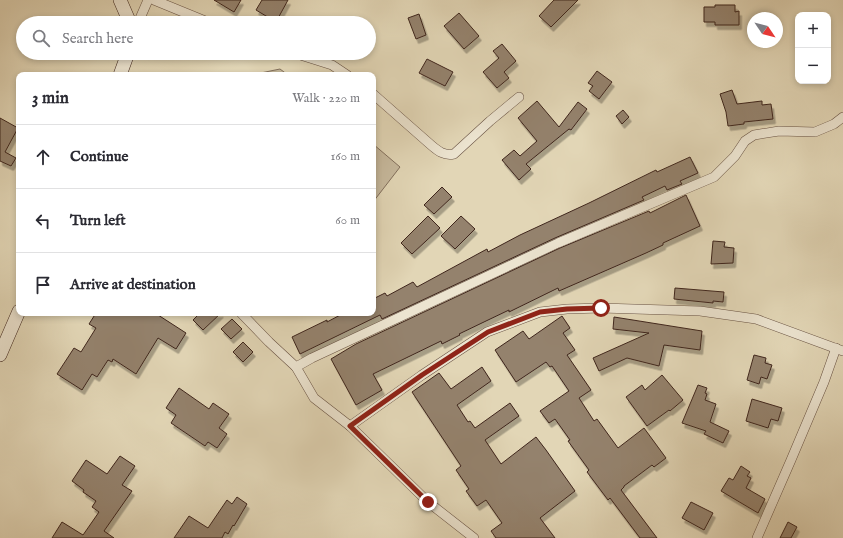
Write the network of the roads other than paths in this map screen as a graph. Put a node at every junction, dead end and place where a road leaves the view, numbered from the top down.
1 (148, 0) edge
2 (154, 0) edge
3 (118, 1) edge
4 (126, 16) edge
5 (141, 16) edge
6 (193, 16) edge
7 (125, 60) edge
8 (314, 60) edge
9 (121, 72) edge
10 (342, 72) edge
11 (376, 97) edge
12 (519, 97) dead end
13 (843, 117) edge
14 (17, 316) edge
15 (244, 316) edge
16 (839, 349) edge
17 (0, 355) edge
18 (296, 367) junction
19 (350, 426) junction
20 (474, 538) edge
21 (757, 538) edge

1 - 5 street
2 - 6 street
3 - 4 street
7 - 9 street
8 - 10 street
11 - 12 street
13 - 18 street
14 - 17 street
15 - 18 street
16 - 19 street
16 - 21 street
18 - 19 street
19 - 20 street

